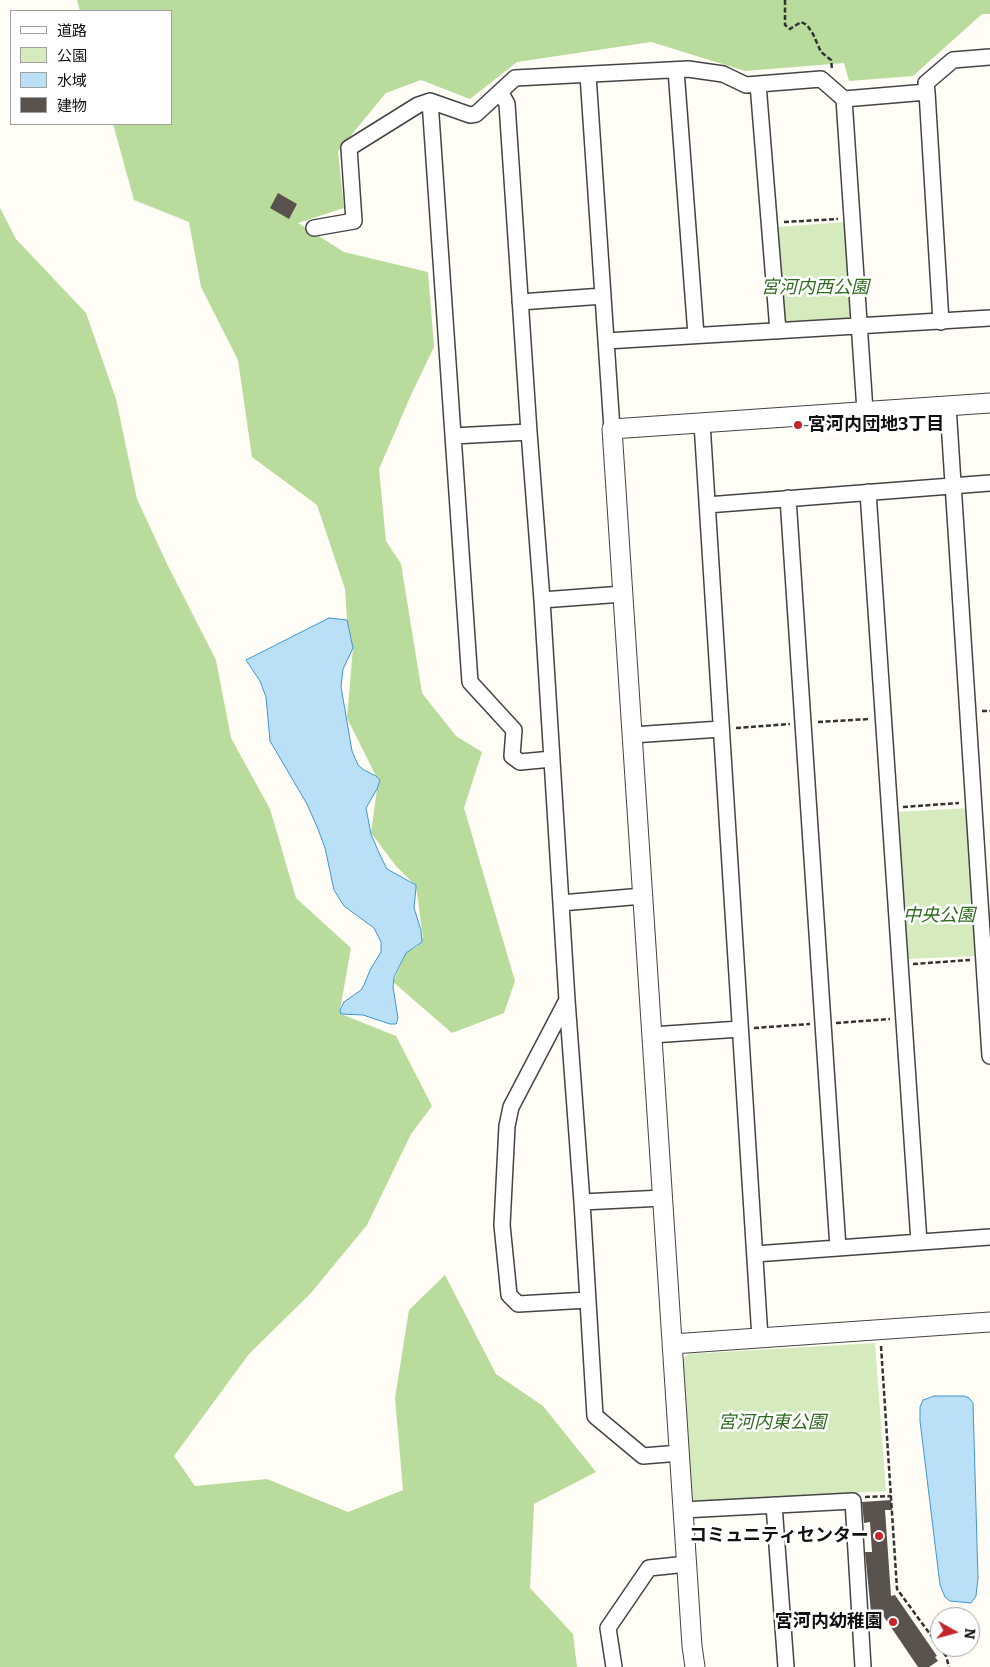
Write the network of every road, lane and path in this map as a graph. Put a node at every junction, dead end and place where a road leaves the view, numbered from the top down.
1 (785, 0) edge
2 (990, 57) edge
3 (676, 70) junction
4 (588, 75) junction
5 (758, 84) junction
6 (832, 88) junction
7 (927, 92) junction
8 (501, 93) junction
9 (844, 99) junction
10 (430, 101) junction
11 (852, 218) junction
12 (769, 223) junction
13 (314, 228) dead end
14 (603, 296) junction
15 (520, 302) junction
16 (990, 318) edge
17 (941, 322) junction
18 (860, 326) junction
19 (778, 331) junction
20 (696, 335) junction
21 (606, 341) junction
22 (990, 403) edge
23 (948, 406) junction
24 (865, 411) junction
25 (702, 423) junction
26 (612, 429) junction
27 (529, 432) junction
28 (453, 436) junction
29 (990, 483) edge
30 (953, 486) junction
31 (868, 492) junction
32 (788, 498) junction
33 (707, 504) junction
34 (623, 594) junction
35 (542, 600) junction
36 (721, 729) junction
37 (632, 735) junction
38 (552, 759) junction
39 (974, 802) junction
40 (890, 808) junction
41 (643, 896) junction
42 (561, 903) junction
43 (984, 960) junction
44 (901, 965) junction
45 (567, 1000) junction
46 (740, 1028) junction
47 (652, 1035) junction
48 (990, 1056) edge
49 (663, 1198) junction
50 (582, 1202) junction
51 (990, 1237) edge
52 (919, 1242) junction
53 (838, 1248) junction
54 (755, 1254) junction
55 (588, 1300) junction
56 (990, 1322) edge
57 (880, 1330) junction
58 (760, 1338) junction
59 (672, 1344) junction
60 (680, 1453) junction
61 (891, 1496) junction
62 (853, 1501) junction
63 (774, 1505) junction
64 (683, 1510) junction
65 (687, 1564) junction
66 (614, 1667) edge
67 (695, 1667) edge
68 (786, 1667) edge
69 (863, 1667) edge
70 (949, 1667) edge

1 - 6 path
2 - 7 street
3 - 4 street
3 - 5 street
3 - 20 street
4 - 8 street
4 - 14 street
5 - 6 street
5 - 12 street
6 - 9 street
7 - 9 street
7 - 17 street
8 - 10 street
8 - 15 street
9 - 11 street
10 - 13 street
10 - 28 street
11 - 12 path
11 - 18 street
12 - 19 street
14 - 15 street
14 - 21 street
15 - 27 street
16 - 17 street
17 - 18 street
18 - 19 street
18 - 24 street
19 - 20 street
20 - 21 street
21 - 26 street
22 - 23 street
23 - 24 street
23 - 30 street
24 - 25 street
25 - 26 street
25 - 33 street
26 - 34 street
27 - 28 street
27 - 35 street
28 - 38 street
29 - 30 street
30 - 31 street
30 - 39 street
31 - 32 street
31 - 40 street
32 - 33 street
32 - 53 street
33 - 36 street
34 - 35 street
34 - 37 street
35 - 38 street
36 - 37 street
36 - 46 street
37 - 41 street
38 - 42 street
39 - 40 path
39 - 43 street
40 - 44 street
41 - 42 street
41 - 47 street
42 - 45 street
43 - 44 path
43 - 48 street
44 - 52 street
45 - 50 street
45 - 55 street
46 - 47 street
46 - 54 street
47 - 49 street
49 - 50 street
49 - 59 street
50 - 55 street
51 - 52 street
52 - 53 street
53 - 54 street
54 - 58 street
55 - 60 street
56 - 57 street
57 - 58 street
57 - 61 path
58 - 59 street
59 - 60 street
60 - 64 street
61 - 62 path
61 - 70 path
62 - 63 street
62 - 69 street
63 - 64 street
63 - 68 street
64 - 65 street
65 - 66 street
65 - 67 street

